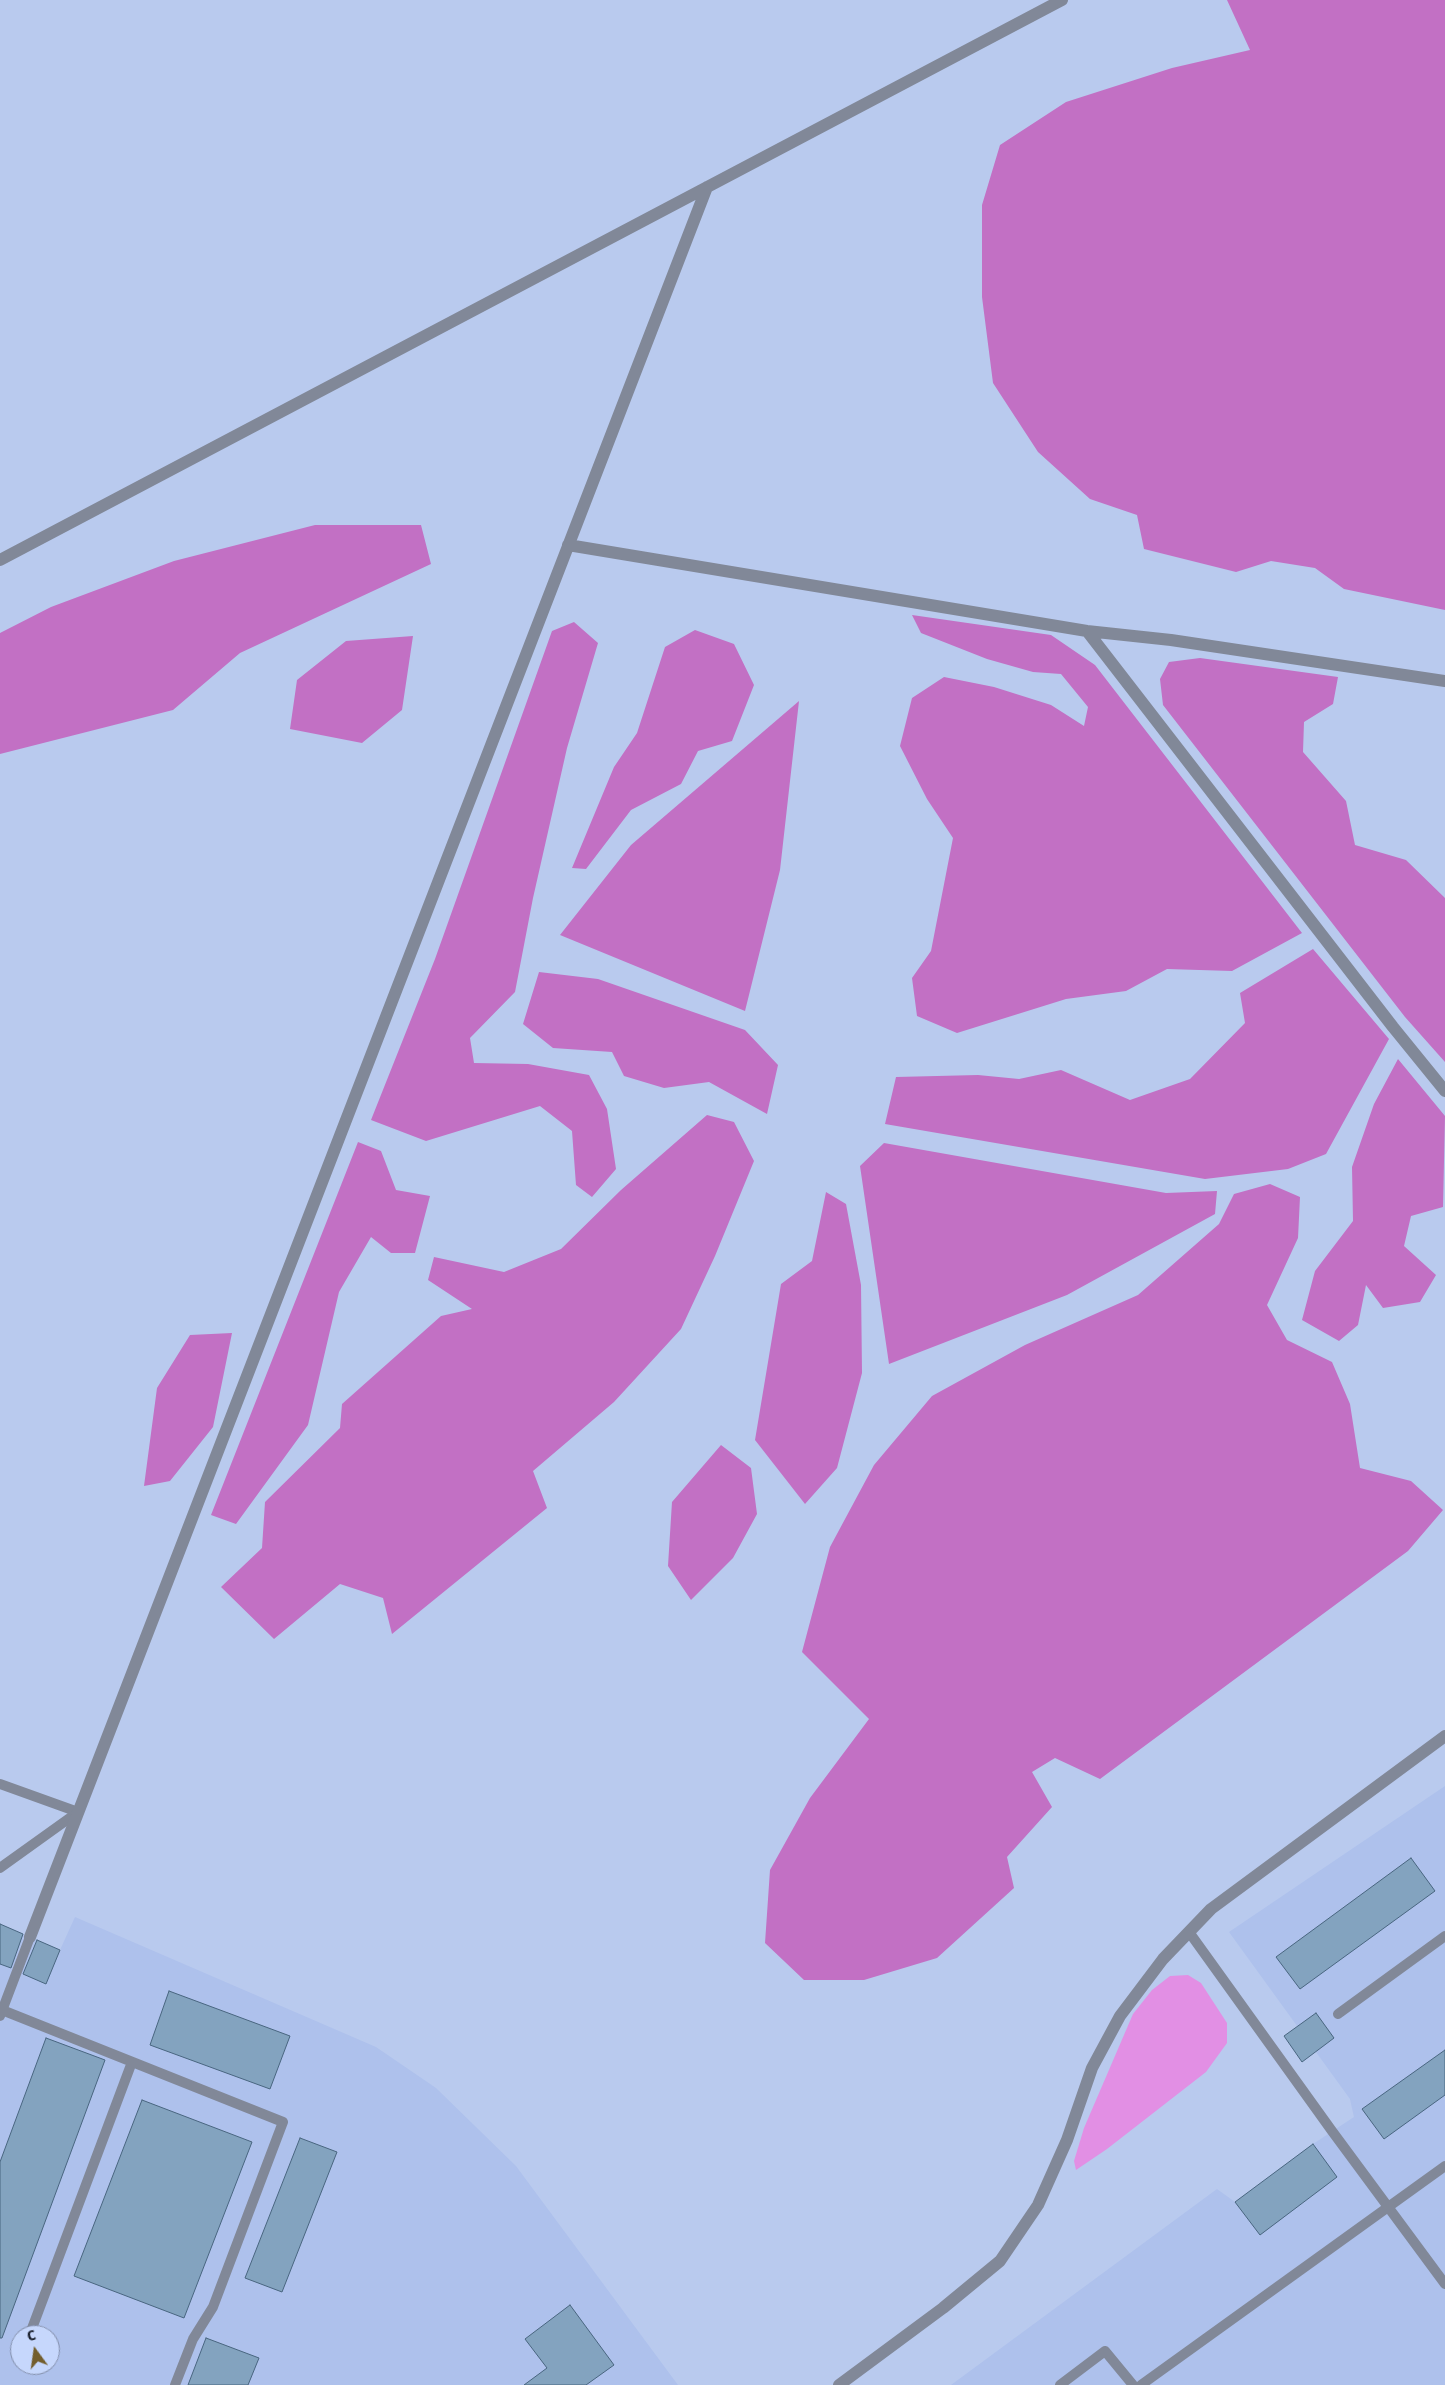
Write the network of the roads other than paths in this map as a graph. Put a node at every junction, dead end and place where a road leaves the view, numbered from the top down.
1 (1062, 0) edge
2 (708, 187) junction
3 (568, 545) junction
4 (0, 560) edge
5 (1087, 631) junction
6 (1445, 682) edge
7 (1445, 1090) edge
8 (1445, 1736) edge
9 (0, 1784) edge
10 (78, 1812) junction
11 (0, 1868) edge
12 (1189, 1932) junction
13 (1445, 1936) edge
14 (30, 1937) joint
15 (1, 2013) edge
16 (1338, 2014) dead end
17 (132, 2062) junction
18 (1445, 2166) edge
19 (1388, 2208) junction
20 (1445, 2284) edge
21 (33, 2325) edge
22 (175, 2385) edge
23 (838, 2385) edge
24 (1060, 2385) edge
25 (1133, 2385) edge
26 (1141, 2385) edge

1 - 2 street
2 - 3 street
2 - 4 street
3 - 5 street
3 - 10 street
5 - 6 street
5 - 7 street
8 - 12 street
9 - 10 lane
10 - 11 lane
10 - 14 street
12 - 19 lane
12 - 23 street
13 - 16 lane
14 - 15 lane
15 - 17 lane
17 - 21 lane
17 - 22 lane
18 - 19 lane
19 - 20 lane
19 - 26 lane
24 - 25 lane

